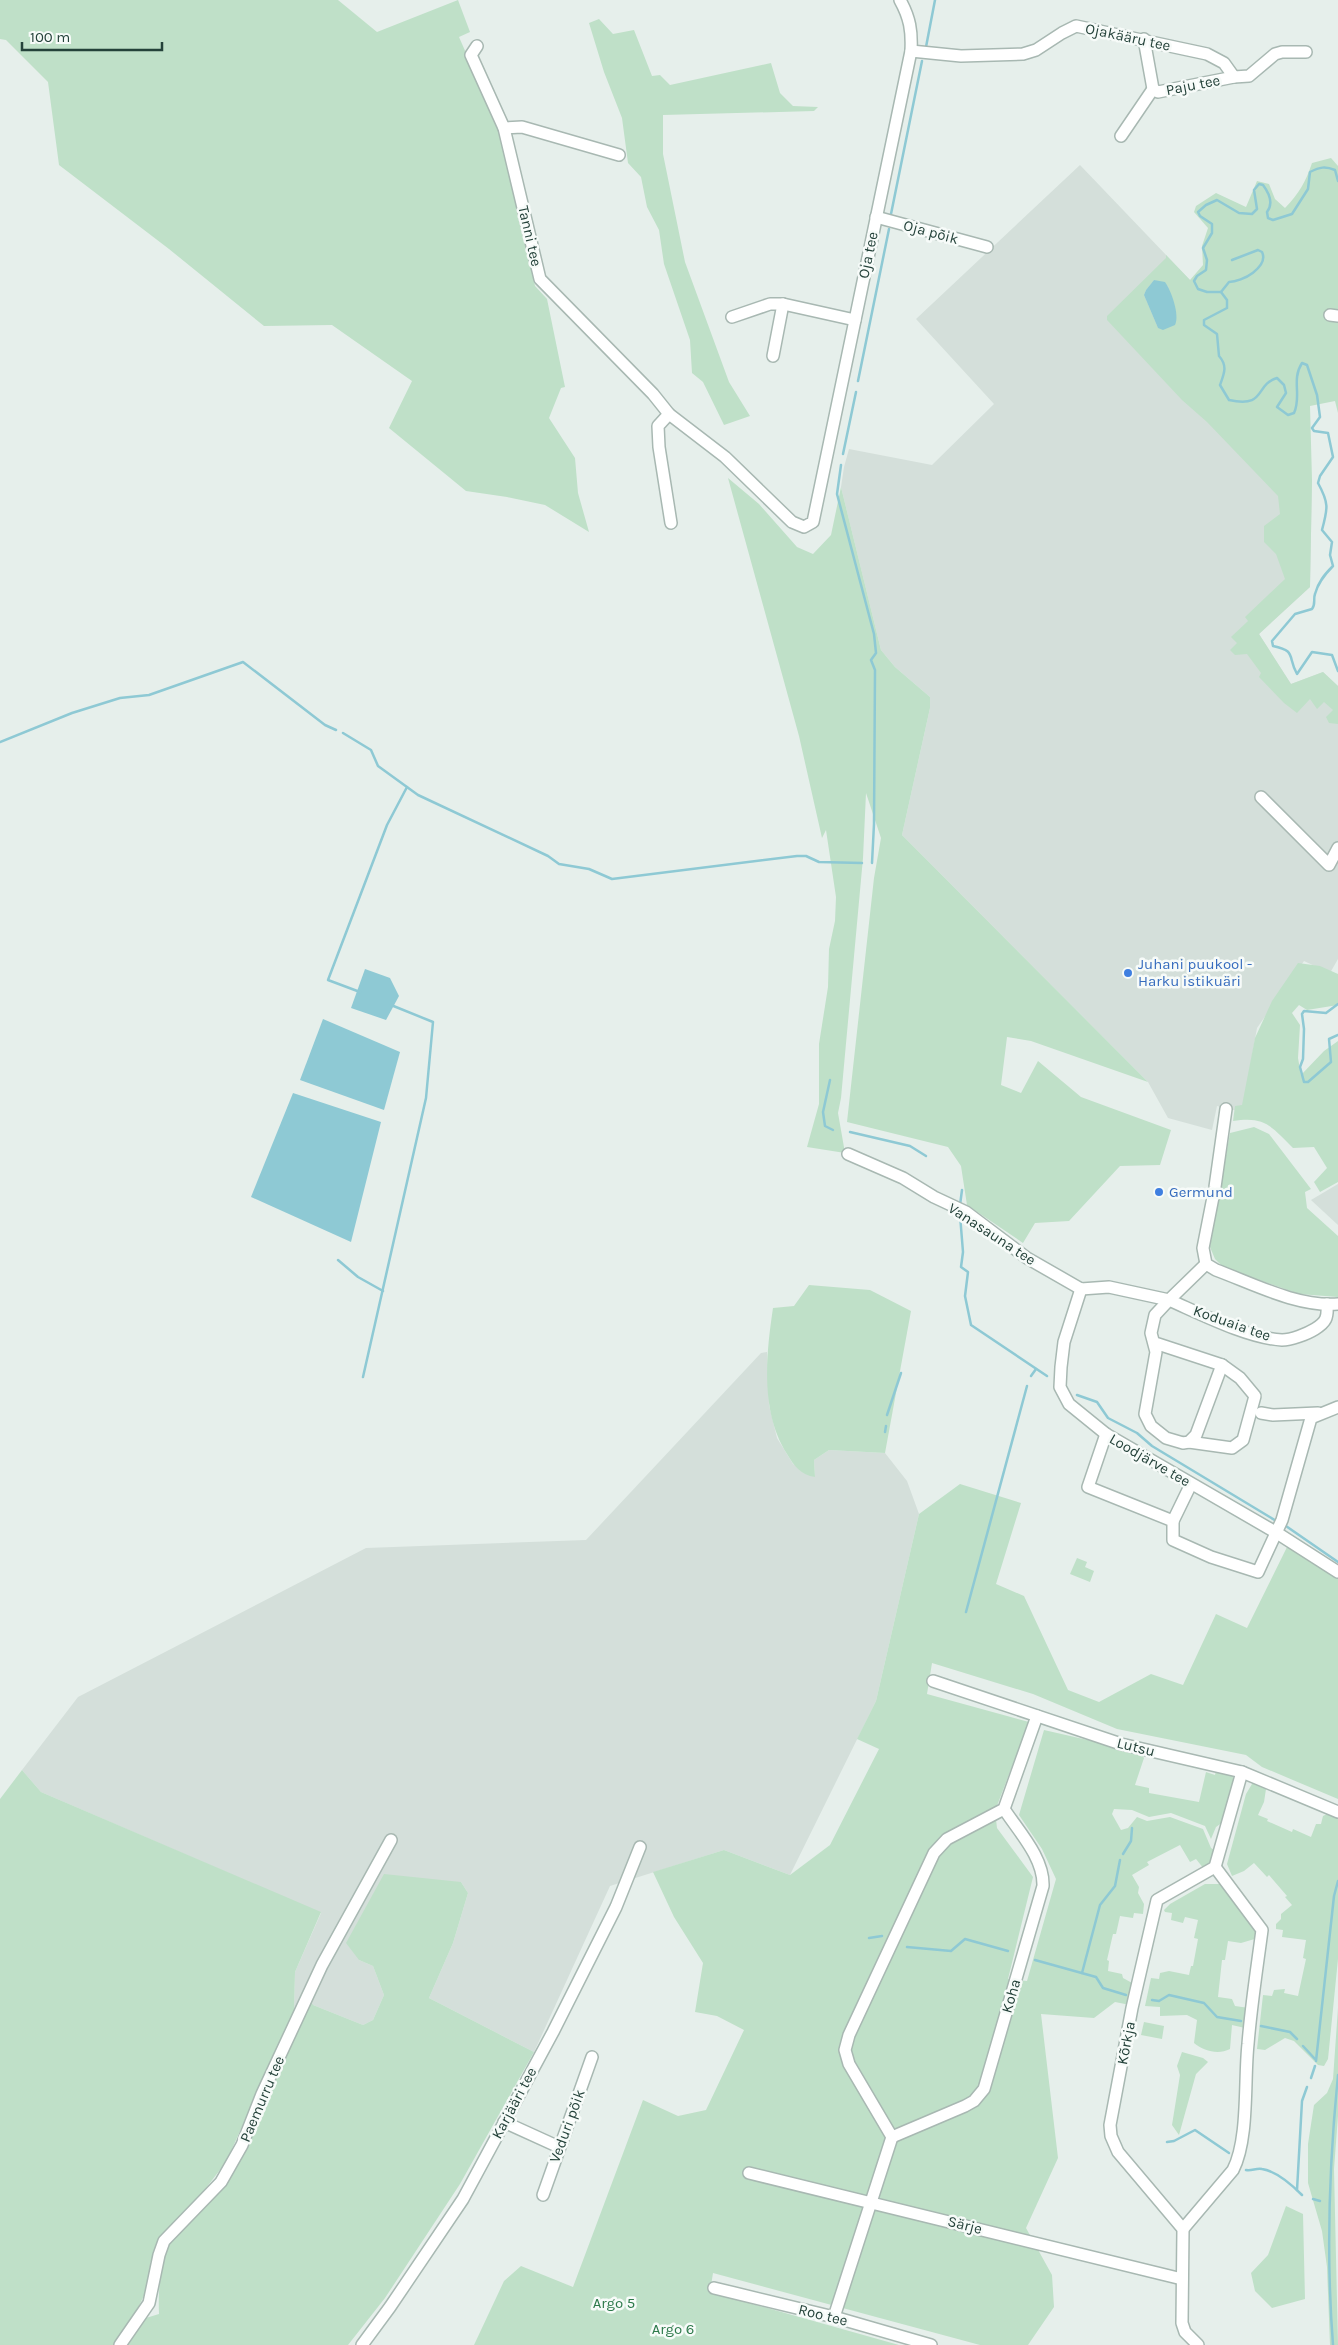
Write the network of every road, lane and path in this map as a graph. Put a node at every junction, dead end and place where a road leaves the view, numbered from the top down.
1 (900, 0) edge
2 (1144, 39) junction
3 (477, 46) dead end
4 (911, 51) junction
5 (1306, 52) dead end
6 (1234, 77) junction
7 (1153, 89) junction
8 (504, 128) junction
9 (1120, 136) dead end
10 (619, 155) dead end
11 (876, 217) junction
12 (987, 247) dead end
13 (783, 304) junction
14 (732, 317) dead end
15 (855, 320) junction
16 (773, 356) dead end
17 (668, 414) junction
18 (817, 512) joint
19 (671, 523) dead end
20 (1261, 797) dead end
21 (1338, 848) edge
22 (1226, 1109) dead end
23 (848, 1154) dead end
24 (1206, 1264) junction
25 (1081, 1289) junction
26 (1169, 1300) junction
27 (1333, 1304) edge
28 (1155, 1343) junction
29 (1222, 1365) junction
30 (1338, 1407) edge
31 (1261, 1414) dead end
32 (1318, 1414) junction
33 (1106, 1434) junction
34 (1189, 1442) junction
35 (1192, 1484) junction
36 (1173, 1521) junction
37 (1279, 1527) junction
38 (1338, 1572) edge
39 (933, 1681) dead end
40 (1037, 1716) junction
41 (1242, 1772) junction
42 (1004, 1810) junction
43 (1338, 1812) edge
44 (392, 1840) dead end
45 (640, 1847) dead end
46 (1215, 1867) junction
47 (592, 2057) dead end
48 (504, 2122) junction
49 (892, 2137) junction
50 (559, 2147) junction
51 (749, 2173) dead end
52 (543, 2195) dead end
53 (870, 2202) junction
54 (1183, 2229) junction
55 (1182, 2279) junction
56 (714, 2288) dead end
57 (834, 2317) junction
58 (120, 2345) edge
59 (362, 2345) edge
60 (931, 2345) edge
61 (1198, 2345) edge

1 - 4 street, Oja tee
2 - 4 street, Ojakääru tee
2 - 6 street, Ojakääru tee
2 - 7 street, Paju tee
3 - 8 street, Tanni tee
4 - 11 street, Oja tee
5 - 6 street
6 - 7 street, Paju tee
7 - 9 street, Paju tee
8 - 10 street
8 - 17 street, Tanni tee
11 - 12 street, Oja põik
11 - 15 street, Oja tee
13 - 14 street
13 - 15 street
13 - 16 street
15 - 18 street, Oja tee
17 - 18 street, Tanni tee
17 - 19 street
20 - 21 street
22 - 24 street
23 - 25 street, Vanasauna tee
24 - 26 street, Koduaia tee
24 - 27 street
25 - 26 street
25 - 33 street, Loodjärve tee
26 - 27 street, Koduaia tee
26 - 28 street
28 - 29 street
28 - 34 street
29 - 34 street
29 - 34 street
30 - 32 street
31 - 32 street
32 - 37 street
33 - 35 street, Loodjärve tee
33 - 36 street
35 - 36 street
35 - 37 street, Loodjärve tee
36 - 37 street
37 - 38 street, Loodjärve tee
39 - 40 street, Lutsu
40 - 41 street, Lutsu
40 - 42 street
41 - 43 street, Lutsu
41 - 46 street
42 - 49 street
42 - 49 street, Koha
44 - 58 street, Paemurru tee
45 - 48 street, Karjääri tee
46 - 54 street
46 - 54 street, Kõrkja
47 - 50 street, Veduri põik
48 - 50 street
48 - 59 street, Karjääri tee
49 - 53 street
50 - 52 street, Veduri põik
51 - 53 street, Särje
53 - 55 street, Särje
53 - 57 street
54 - 55 street
55 - 61 street
56 - 57 street, Roo tee
57 - 60 street, Roo tee

